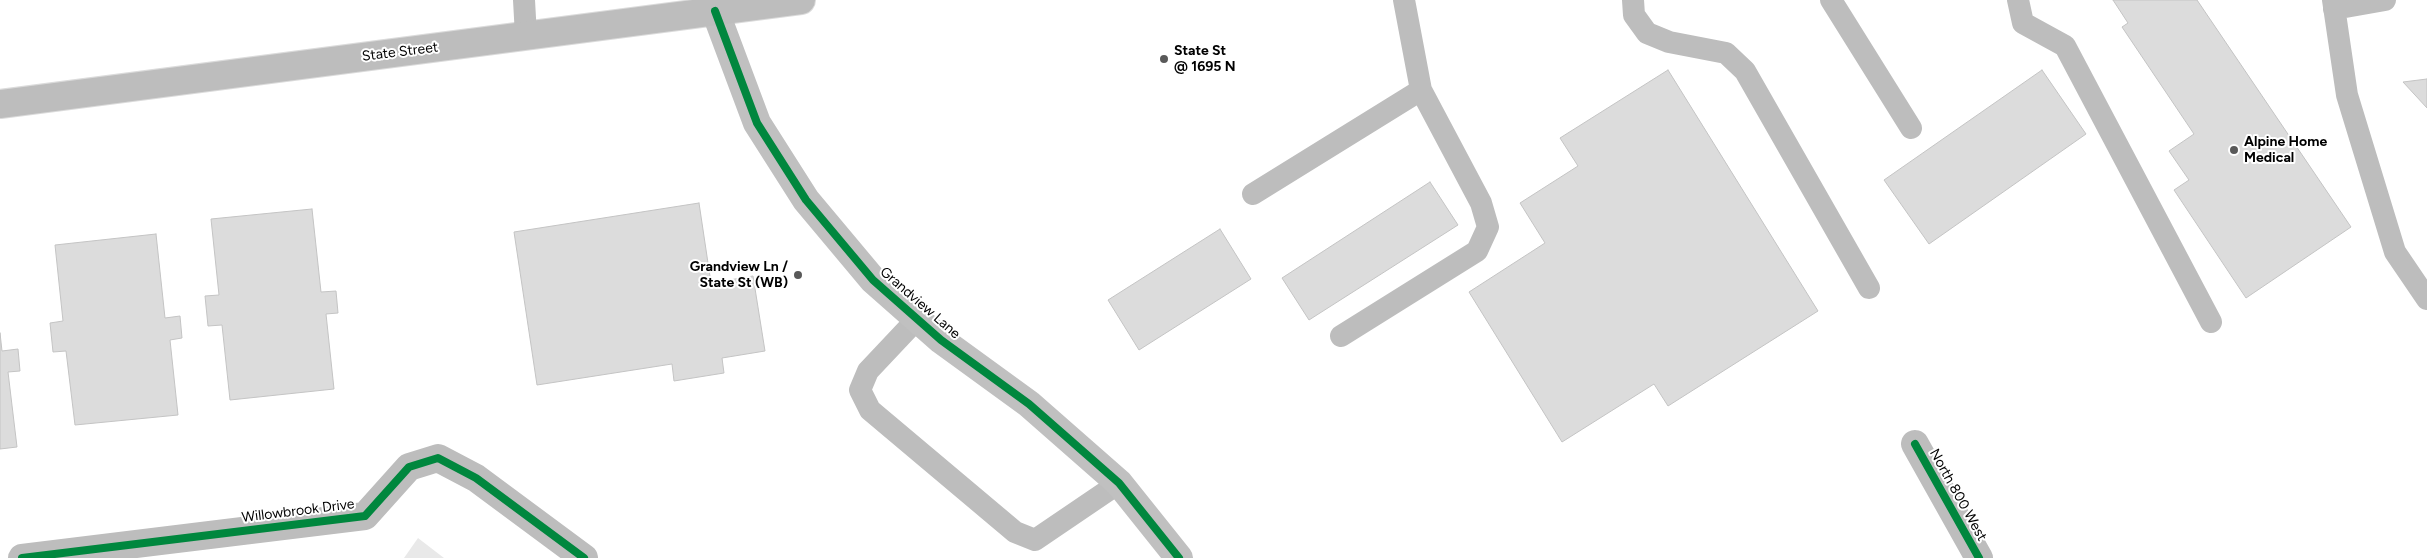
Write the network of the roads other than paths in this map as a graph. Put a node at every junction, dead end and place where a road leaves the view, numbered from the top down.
1 (524, 0) edge
2 (801, 0) edge
3 (1404, 0) edge
4 (1633, 0) edge
5 (1831, 0) edge
6 (2018, 0) edge
7 (2385, 0) edge
8 (2334, 4) edge
9 (713, 6) edge
10 (526, 36) junction
11 (1421, 90) junction
12 (0, 104) edge
13 (1911, 128) dead end
14 (1253, 194) dead end
15 (1869, 288) dead end
16 (2427, 300) edge
17 (917, 318) junction
18 (2212, 322) dead end
19 (1341, 336) dead end
20 (1915, 444) dead end
21 (1119, 483) junction
22 (22, 558) edge
23 (584, 558) edge
24 (1179, 558) edge
25 (1979, 558) edge

1 - 10 lane
2 - 9 main road, State Street
3 - 11 lane
4 - 15 lane
5 - 13 lane
6 - 18 lane
7 - 8 lane
8 - 16 lane
9 - 10 main road, State Street
9 - 17 street, Grandview Lane
10 - 12 main road, State Street
11 - 14 lane
11 - 19 lane
17 - 21 street, Grandview Lane
17 - 21 lane
20 - 25 main road, North 800 West
21 - 24 street, Grandview Lane
22 - 23 main road, Willowbrook Drive

